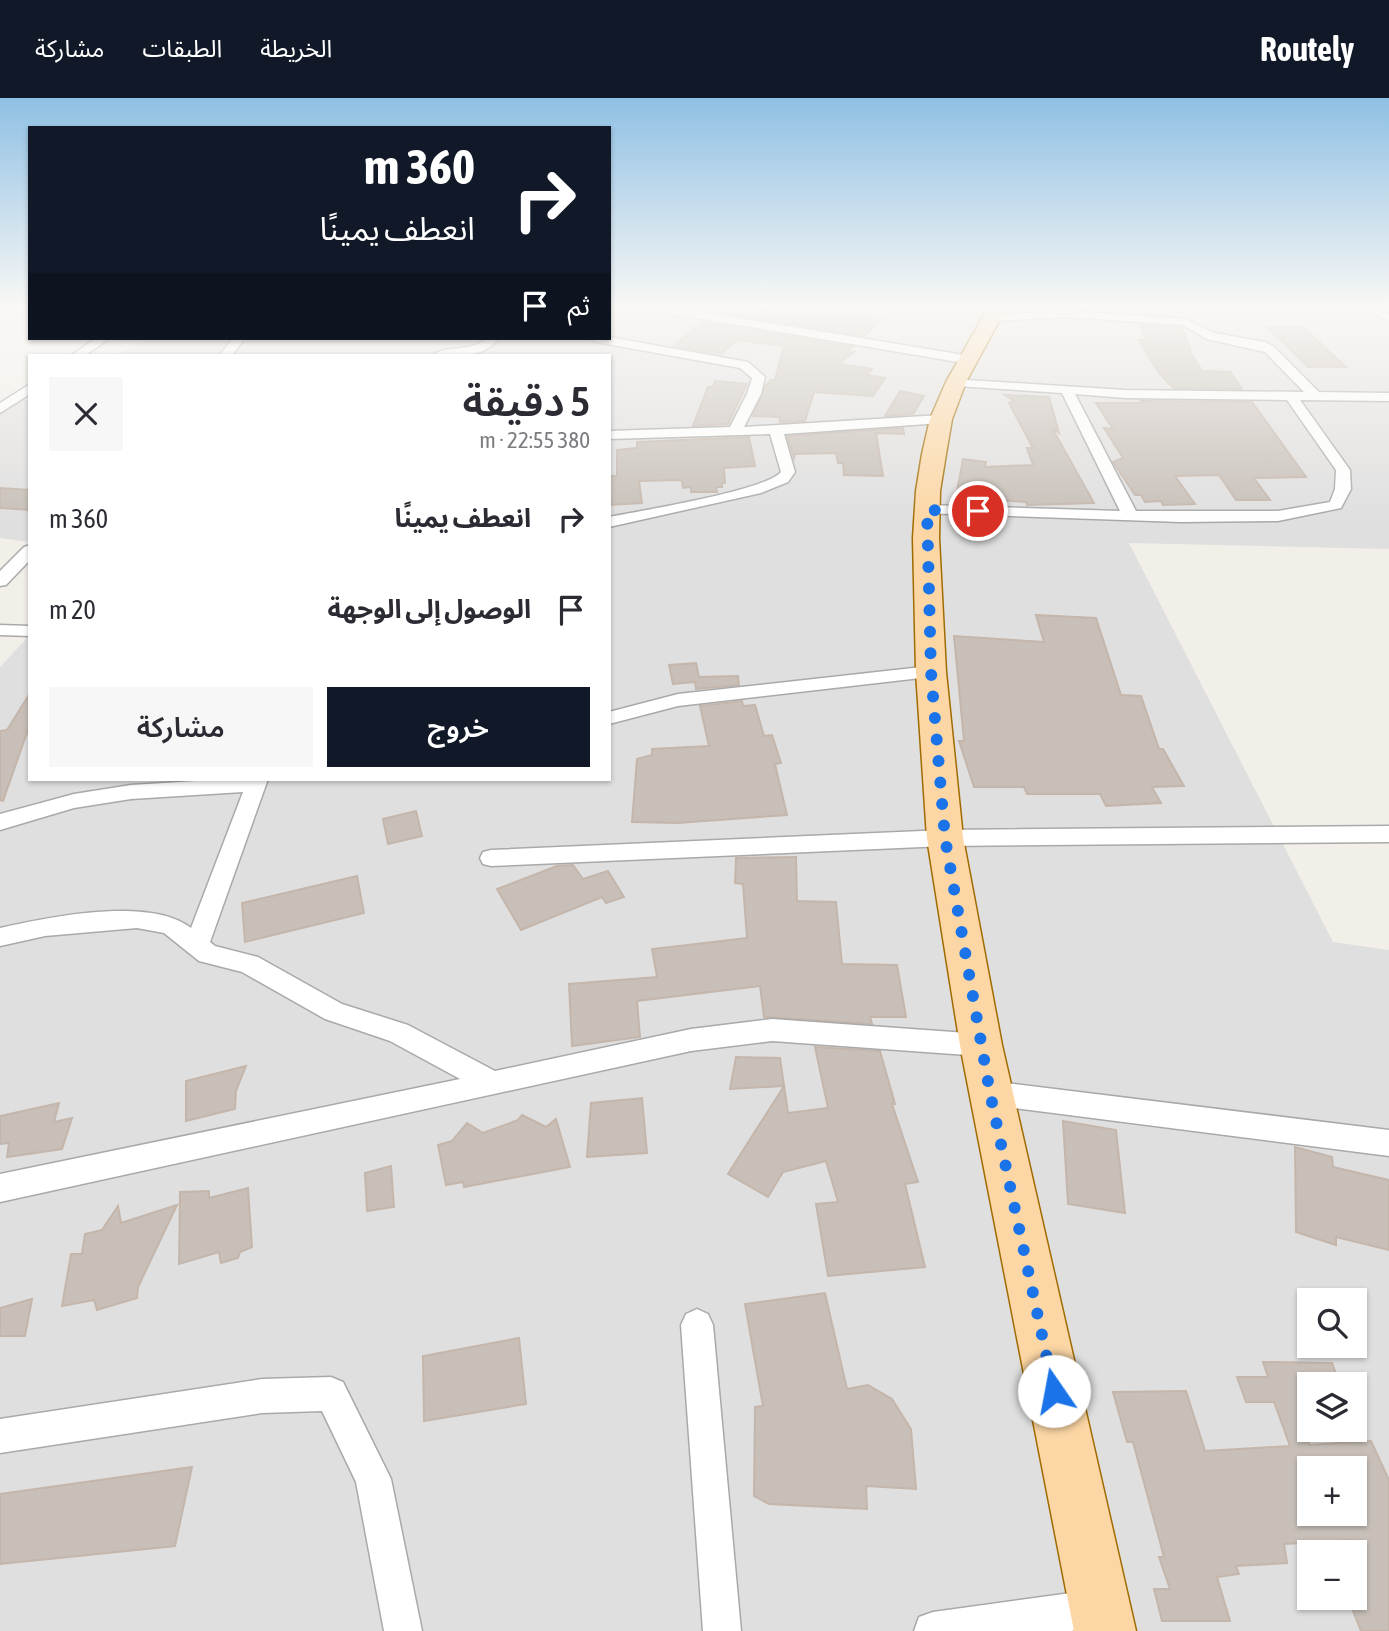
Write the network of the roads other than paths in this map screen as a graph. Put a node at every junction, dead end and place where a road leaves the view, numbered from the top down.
1 (758, 380) edge
2 (959, 380) edge
3 (1007, 380) edge
4 (1299, 380) edge
5 (28, 389) edge
6 (1067, 391) junction
7 (1291, 396) junction
8 (1315, 396) junction
9 (1389, 397) edge
10 (0, 408) edge
11 (941, 419) junction
12 (735, 430) junction
13 (777, 430) junction
14 (611, 435) edge
15 (927, 510) junction
16 (1130, 515) junction
17 (611, 522) edge
18 (28, 552) edge
19 (0, 581) edge
20 (0, 630) edge
21 (28, 632) edge
22 (931, 672) junction
23 (611, 717) edge
24 (257, 781) edge
25 (0, 822) edge
26 (1389, 834) edge
27 (945, 838) junction
28 (491, 858) dead end
29 (1, 933) edge
30 (197, 944) junction
31 (981, 1045) junction
32 (491, 1082) junction
33 (990, 1093) junction
34 (1389, 1143) edge
35 (0, 1188) edge
36 (697, 1325) dead end
37 (0, 1436) edge
38 (1102, 1620) edge
39 (403, 1631) edge
40 (722, 1631) edge
41 (933, 1631) edge

1 - 12 street
2 - 11 main road
3 - 6 street
4 - 8 street
5 - 10 street
6 - 7 street
6 - 16 street
7 - 8 street
7 - 16 street
8 - 9 street
11 - 13 street
11 - 15 main road
12 - 13 street
12 - 14 street
13 - 17 street
15 - 16 street
15 - 22 main road
18 - 19 street
20 - 21 street
22 - 23 street
22 - 27 main road
24 - 25 street
24 - 30 street
26 - 27 street
27 - 28 street
27 - 31 main road
29 - 30 street
30 - 32 street
31 - 32 street
31 - 33 main road
32 - 35 street
33 - 34 street
33 - 38 main road
36 - 40 street
37 - 39 street
38 - 41 street

